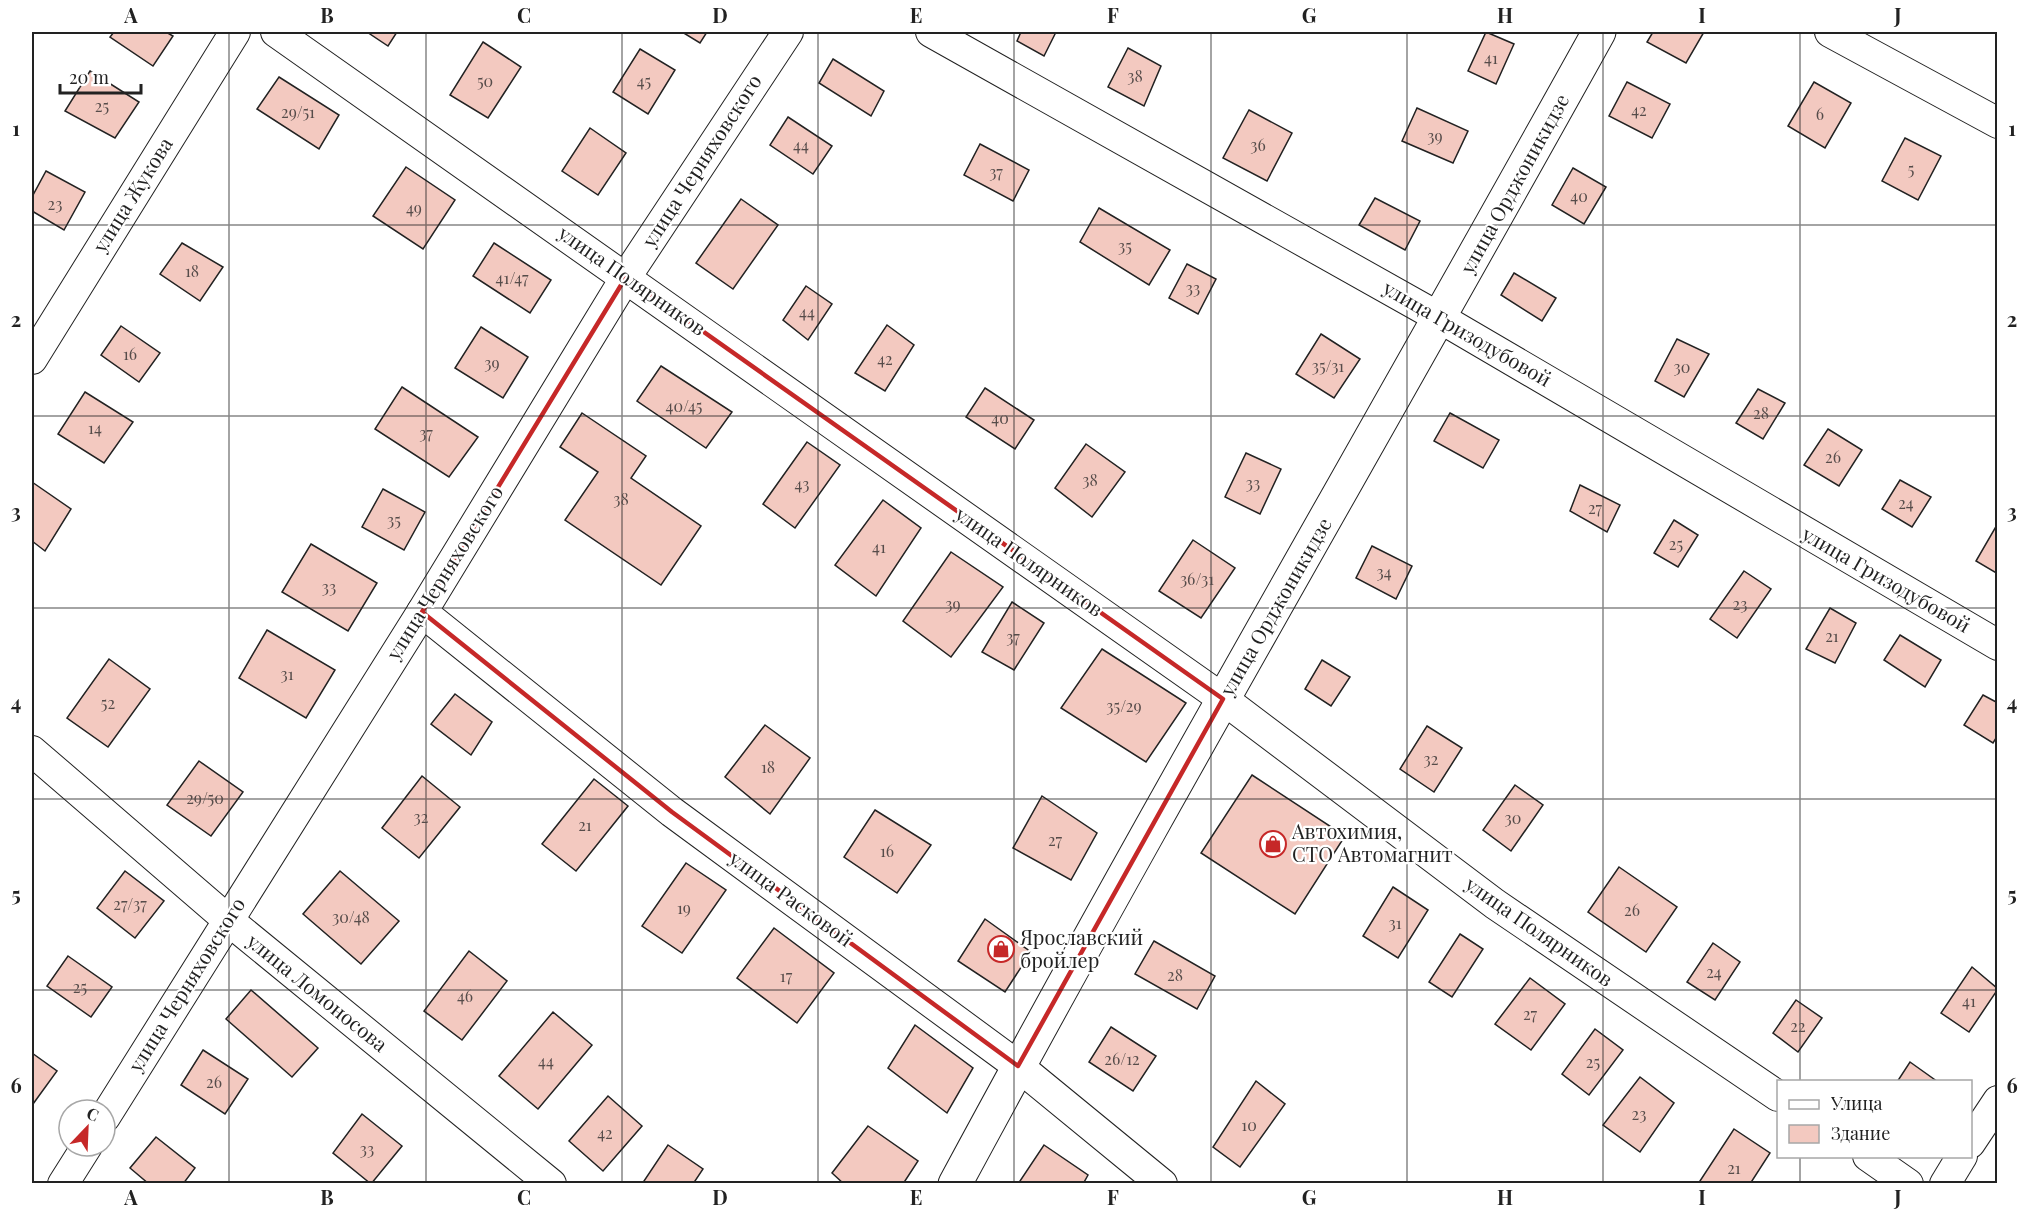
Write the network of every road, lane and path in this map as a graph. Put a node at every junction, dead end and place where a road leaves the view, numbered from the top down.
1 (235, 32) edge
2 (276, 32) edge
3 (788, 32) edge
4 (931, 32) edge
5 (1599, 32) edge
6 (1830, 32) edge
7 (1998, 123) edge
8 (626, 277) junction
9 (1440, 318) junction
10 (32, 359) edge
11 (422, 612) junction
12 (1998, 645) edge
13 (1223, 699) junction
14 (32, 751) edge
15 (228, 920) junction
16 (1018, 1066) junction
17 (1777, 1095) edge
18 (117, 1098) edge
19 (1998, 1101) edge
20 (1972, 1141) edge
21 (79, 1158) edge
22 (1871, 1158) edge
23 (1961, 1158) edge
24 (63, 1184) edge
25 (551, 1184) edge
26 (955, 1184) edge
27 (1162, 1184) edge
28 (1908, 1184) edge
29 (1945, 1184) edge

1 - 10 street, улица Жукова
2 - 8 street, улица Полярников
3 - 8 street, улица Черняховского
4 - 9 street, улица Гризодубовой
5 - 9 main road, улица Орджоникидзе
6 - 7 street
8 - 11 street, улица Черняховского
8 - 13 street, улица Полярников
9 - 12 street, улица Гризодубовой
9 - 13 main road, улица Орджоникидзе
11 - 15 street, улица Черняховского
11 - 16 street, улица Расковой
13 - 16 main road, улица Орджоникидзе
13 - 17 street, улица Полярников
14 - 15 street, улица Ломоносова
15 - 18 street, улица Черняховского
15 - 25 street, улица Ломоносова
16 - 26 main road, улица Орджоникидзе
16 - 27 street, улица Расковой
19 - 20 street
21 - 24 street
22 - 28 street
23 - 29 street

